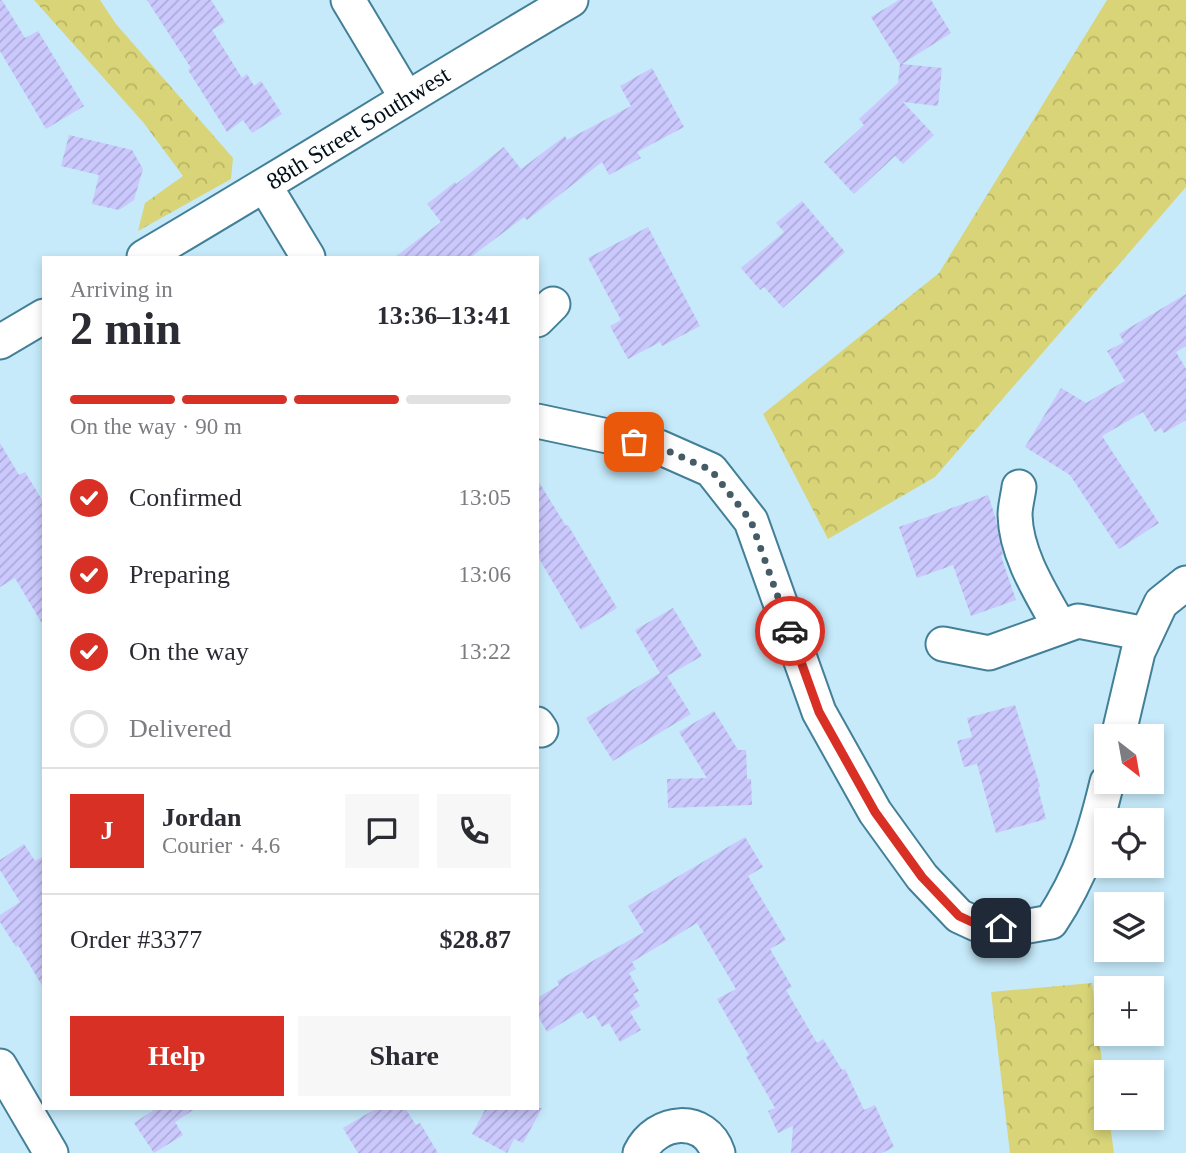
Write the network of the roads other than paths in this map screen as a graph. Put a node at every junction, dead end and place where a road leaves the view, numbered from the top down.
1 (348, 0) edge
2 (571, 0) edge
3 (406, 97) junction
4 (265, 186) junction
5 (146, 256) edge
6 (307, 256) edge
7 (42, 317) edge
8 (1, 340) edge
9 (539, 421) edge
10 (1019, 488) dead end
11 (1186, 583) edge
12 (1060, 627) junction
13 (1146, 634) junction
14 (943, 644) dead end
15 (1121, 724) edge
16 (1104, 794) edge
17 (0, 1066) edge
18 (51, 1153) edge
19 (640, 1153) edge
20 (718, 1153) edge

1 - 3 street
2 - 3 street, 88th Street Southwest
3 - 4 street, 88th Street Southwest
4 - 5 street, 88th Street Southwest
4 - 6 street
7 - 8 street
9 - 16 street
10 - 12 street
11 - 13 street
12 - 13 street
12 - 14 street
13 - 15 street
17 - 18 street
19 - 20 street

